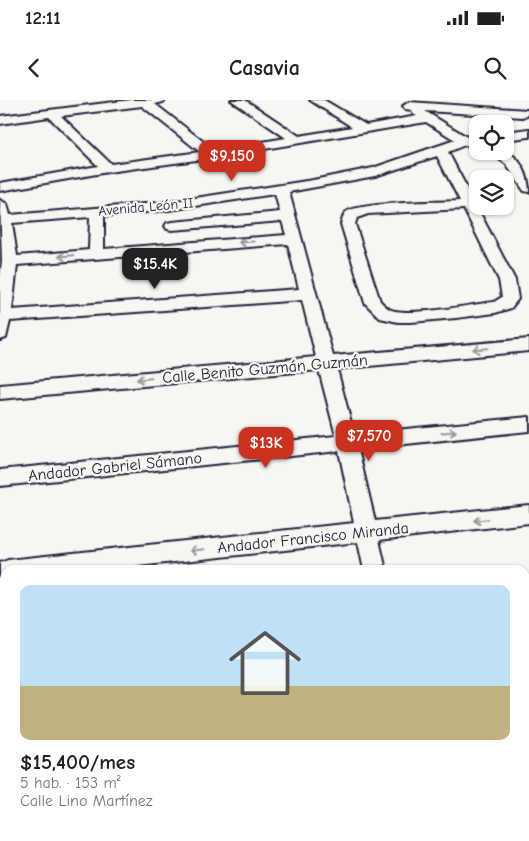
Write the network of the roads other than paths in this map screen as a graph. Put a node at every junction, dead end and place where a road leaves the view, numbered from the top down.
1 (159, 100) edge
2 (237, 100) edge
3 (316, 100) edge
4 (143, 101) edge
5 (403, 103) edge
6 (50, 113) junction
7 (526, 113) edge
8 (428, 118) junction
9 (0, 120) edge
10 (443, 127) junction
11 (363, 128) junction
12 (529, 133) edge
13 (514, 135) edge
14 (296, 139) junction
15 (469, 140) edge
16 (469, 143) edge
17 (441, 150) junction
18 (211, 154) junction
19 (509, 160) edge
20 (108, 168) junction
21 (0, 187) edge
22 (529, 188) edge
23 (281, 189) junction
24 (468, 205) junction
25 (170, 206) junction
26 (97, 212) junction
27 (1, 214) edge
28 (288, 216) junction
29 (172, 226) junction
30 (294, 239) junction
31 (174, 248) junction
32 (96, 254) junction
33 (10, 261) junction
34 (308, 294) junction
35 (3, 316) junction
36 (0, 334) edge
37 (529, 345) edge
38 (327, 363) junction
39 (0, 392) edge
40 (529, 424) edge
41 (347, 443) junction
42 (0, 478) edge
43 (529, 514) edge
44 (367, 532) junction
45 (54, 565) edge
46 (375, 565) edge

1 - 4 street
2 - 14 street
3 - 11 street
4 - 6 street
4 - 18 street
5 - 7 street
5 - 8 street
6 - 9 street
6 - 20 street
7 - 10 street
8 - 10 street
8 - 11 street
10 - 15 street
11 - 14 street
12 - 13 street
14 - 18 street
16 - 17 street, Avenida León II
17 - 23 street, Avenida León II
17 - 24 street
18 - 20 street
19 - 22 street
20 - 21 street
23 - 25 street, Avenida León II
23 - 28 street
24 - 24 street
25 - 26 street, Avenida León II
25 - 29 street
26 - 27 street, Avenida León II
26 - 32 street
27 - 33 street
28 - 29 street
28 - 30 street
29 - 31 street
30 -> 31 street
30 - 34 street
31 - 32 street
32 -> 33 street
33 - 35 street
34 - 35 street
34 - 38 street
35 - 36 street
37 -> 38 street, Calle Benito Guzmán Guzmán
38 -> 39 street, Calle Benito Guzmán Guzmán
38 - 41 street
41 -> 40 street, Andador Gabriel Sámano
41 - 42 street, Andador Gabriel Sámano
41 - 44 street
43 -> 44 street, Andador Francisco Miranda
44 -> 45 street, Andador Francisco Miranda
44 - 46 street

